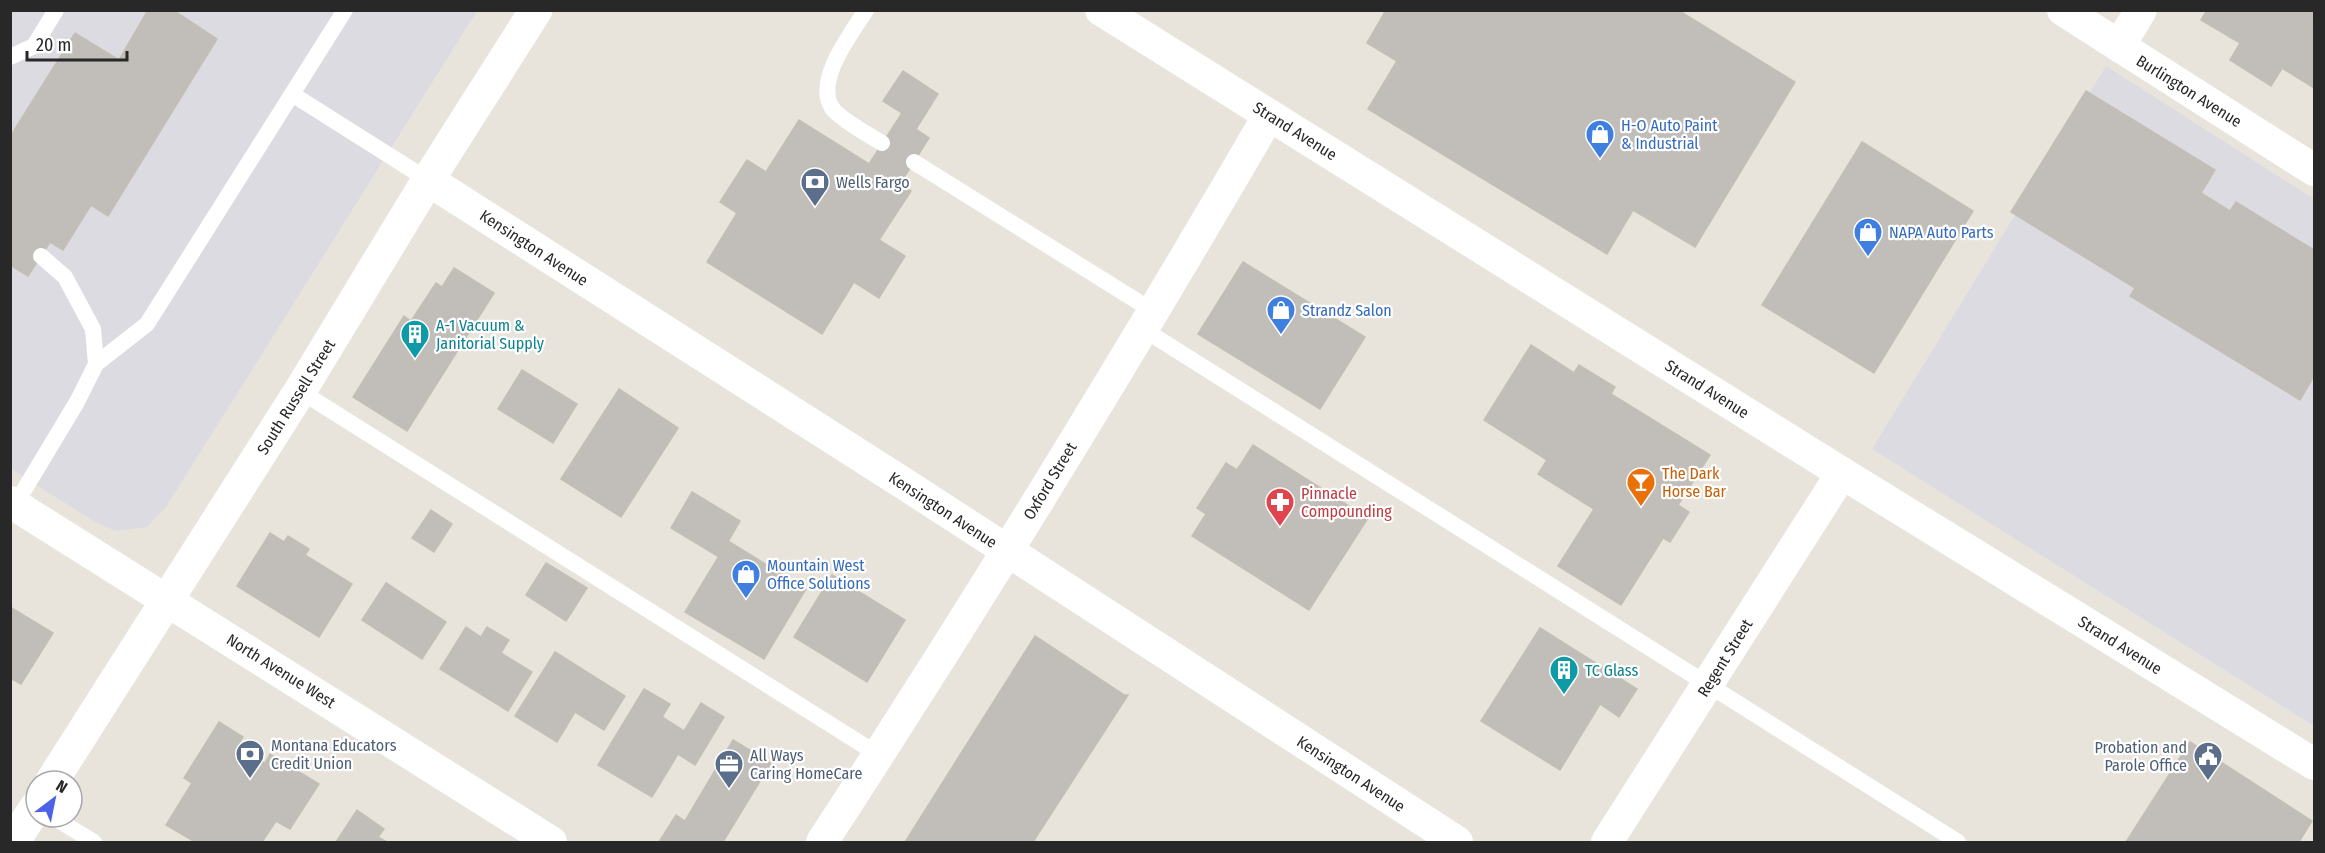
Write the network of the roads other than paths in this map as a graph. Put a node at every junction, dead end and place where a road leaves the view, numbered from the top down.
1 (56, 10) edge
2 (345, 10) edge
3 (536, 10) edge
4 (866, 10) edge
5 (1101, 10) edge
6 (2063, 10) edge
7 (2141, 10) edge
8 (2119, 46) junction
9 (10, 57) edge
10 (292, 94) junction
11 (1269, 115) junction
12 (882, 143) dead end
13 (914, 162) dead end
14 (2314, 170) edge
15 (428, 180) junction
16 (41, 256) dead end
17 (1148, 320) junction
18 (96, 364) junction
19 (300, 391) junction
20 (1842, 472) junction
21 (13, 503) edge
22 (1007, 551) junction
23 (168, 600) junction
24 (1708, 686) junction
25 (879, 755) junction
26 (2314, 764) edge
27 (60, 769) edge
28 (49, 829) edge
29 (93, 843) edge
30 (551, 843) edge
31 (822, 843) edge
32 (1457, 843) edge
33 (1607, 843) edge
34 (1958, 843) edge

1 - 9 lane
2 - 10 lane
3 - 15 main road, South Russell Street
4 - 12 lane
5 - 11 street, Strand Avenue
6 - 8 street, Burlington Avenue
7 - 8 street
8 - 14 street, Burlington Avenue
10 - 15 lane
10 - 18 lane
11 - 17 street, Oxford Street
11 - 20 street, Strand Avenue
13 - 17 lane
15 - 19 main road, South Russell Street
15 - 22 street, Kensington Avenue
16 - 18 lane
17 - 22 street, Oxford Street
17 - 24 lane
18 - 21 lane
19 - 23 main road, South Russell Street
19 - 25 lane
20 - 24 street, Regent Street
20 - 26 street, Strand Avenue
21 - 23 street, North Avenue West
22 - 25 street, Oxford Street
22 - 32 street, Kensington Avenue
23 - 27 main road, South Russell Street
23 - 30 street, North Avenue West
24 - 33 street, Regent Street
24 - 34 lane
25 - 31 street, Oxford Street
28 - 29 lane

